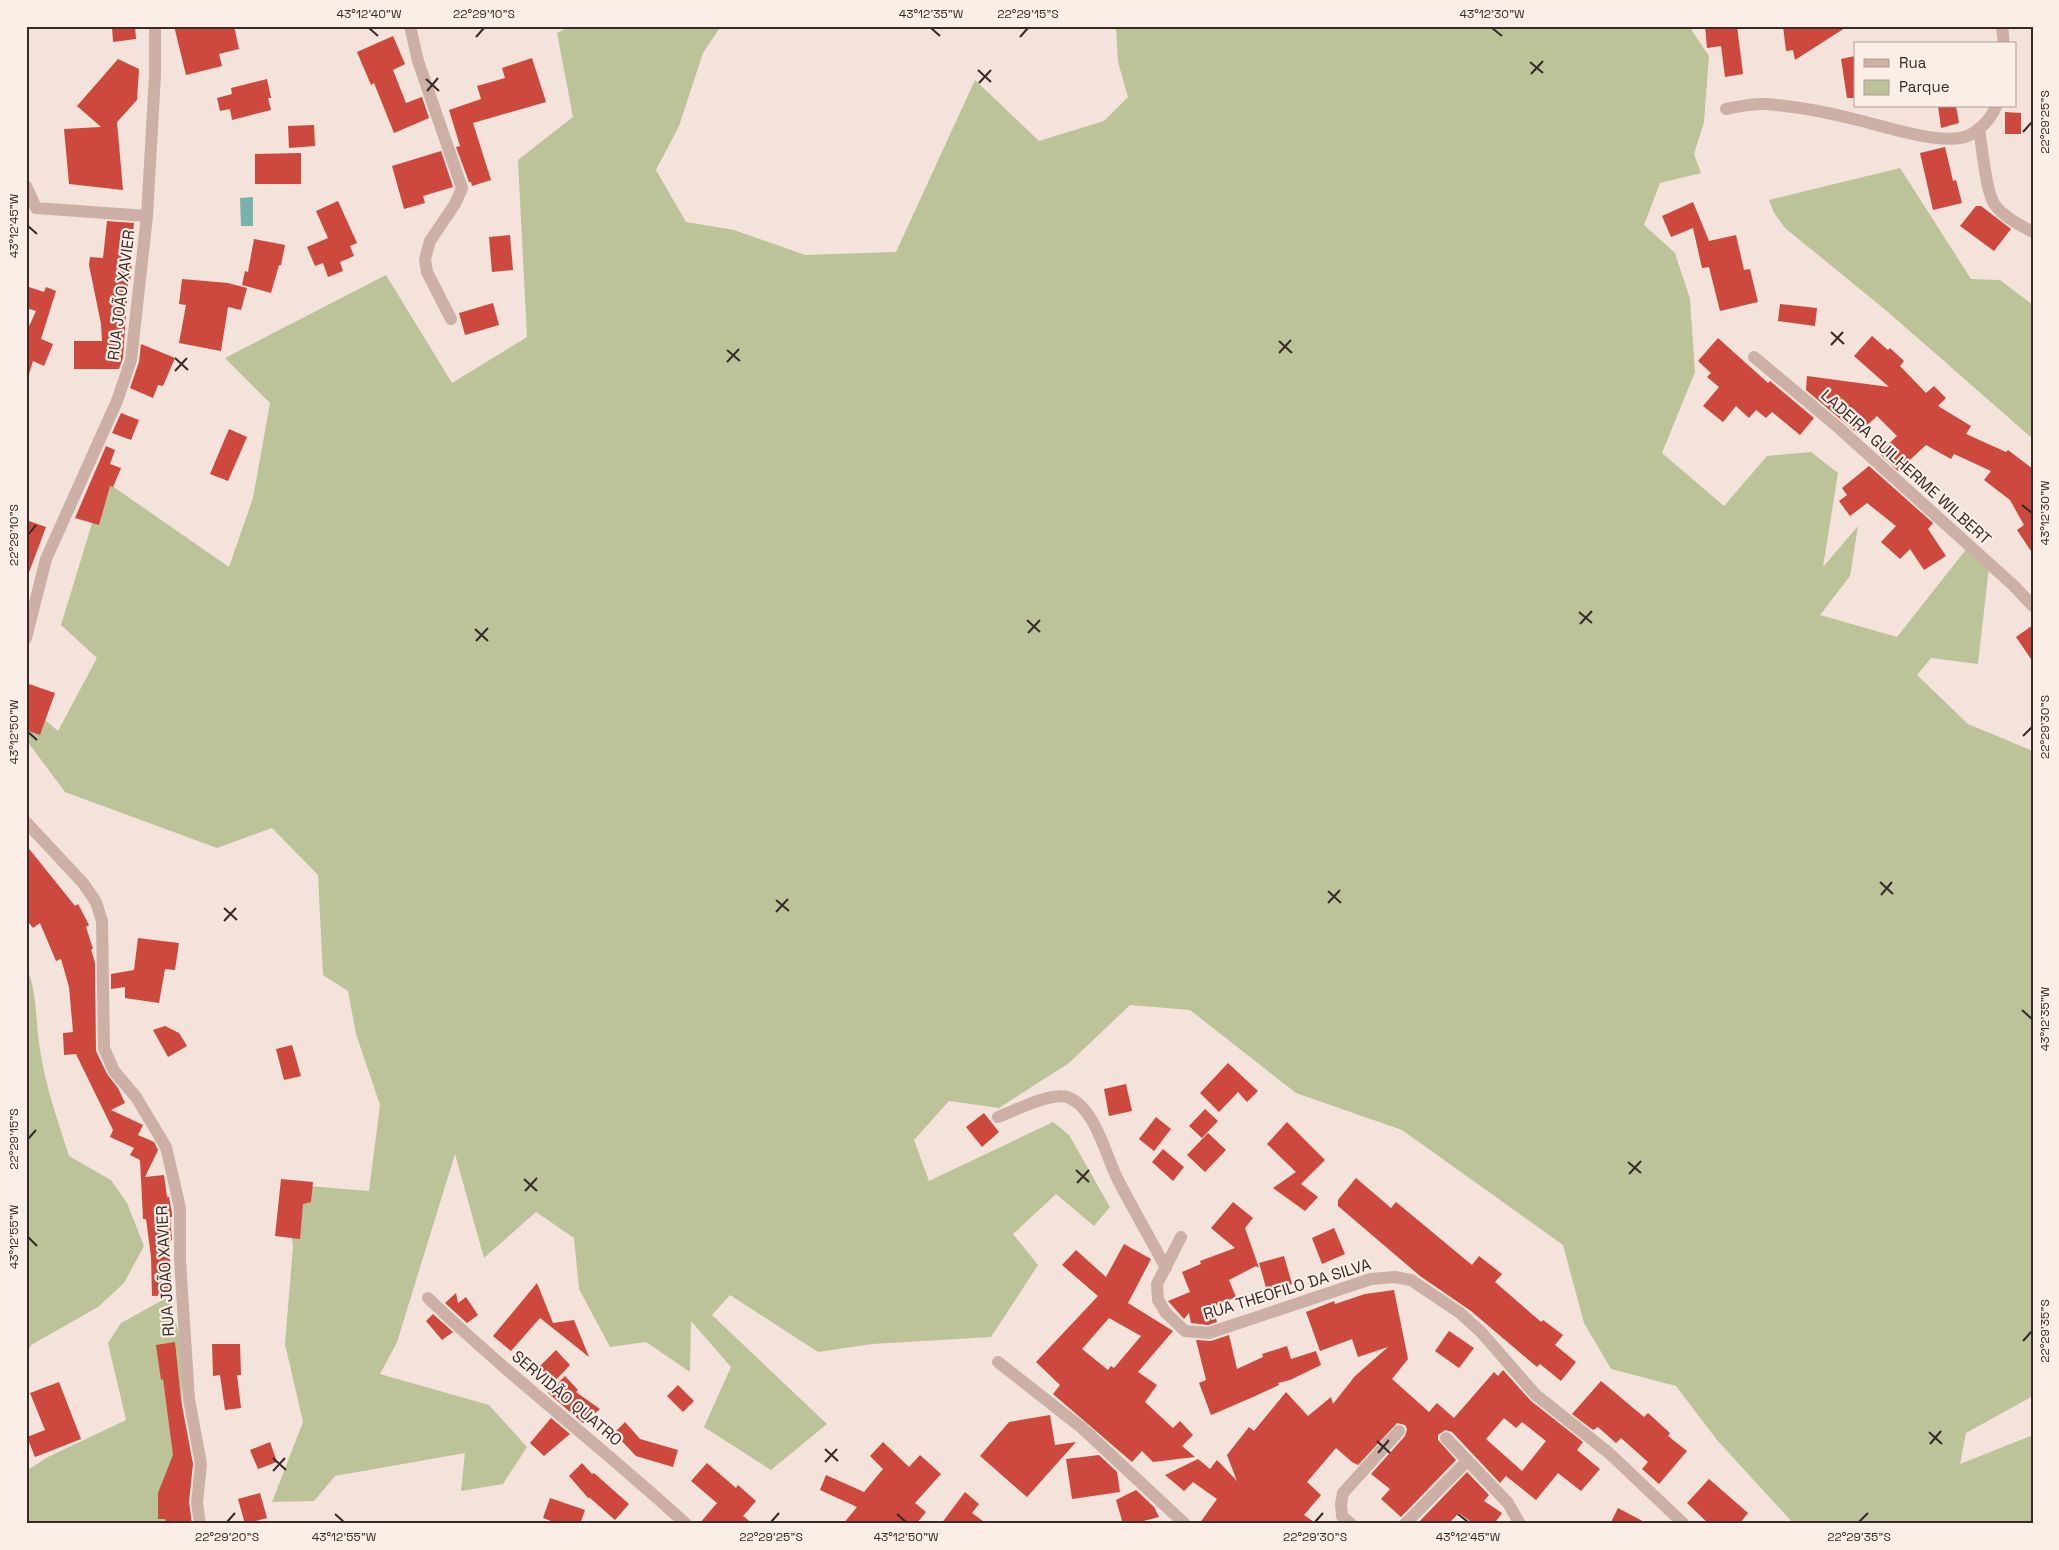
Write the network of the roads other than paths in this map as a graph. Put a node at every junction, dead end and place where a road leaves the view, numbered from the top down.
1 (156, 26) edge
2 (410, 26) edge
3 (2002, 26) edge
4 (2004, 42) edge
5 (1995, 108) edge
6 (1726, 109) dead end
7 (1979, 129) junction
8 (26, 186) edge
9 (147, 216) junction
10 (2033, 232) edge
11 (451, 319) dead end
12 (1754, 357) dead end
13 (2033, 606) edge
14 (26, 638) edge
15 (26, 822) edge
16 (998, 1117) dead end
17 (1181, 1237) dead end
18 (1166, 1268) junction
19 (428, 1298) dead end
20 (998, 1362) dead end
21 (1399, 1431) dead end
22 (1446, 1438) dead end
23 (1467, 1461) junction
24 (200, 1524) edge
25 (686, 1524) edge
26 (1185, 1524) edge
27 (1351, 1524) edge
28 (1405, 1524) edge
29 (1520, 1524) edge
30 (1684, 1524) edge

1 - 9 street, RUA JOÃO XAVIER
2 - 11 street
3 - 4 street
5 - 7 street
6 - 7 street
7 - 10 street
8 - 9 street
9 - 14 street, RUA JOÃO XAVIER
12 - 13 street, LADEIRA GUILHERME WILBERT
15 - 24 street, RUA JOÃO XAVIER
16 - 18 street
17 - 18 street, RUA THEOFILO DA SILVA
18 - 30 street, RUA THEOFILO DA SILVA
19 - 25 street, SERVIDÃO QUATRO
20 - 26 street
21 - 27 street
22 - 23 street
23 - 28 street
23 - 29 street

